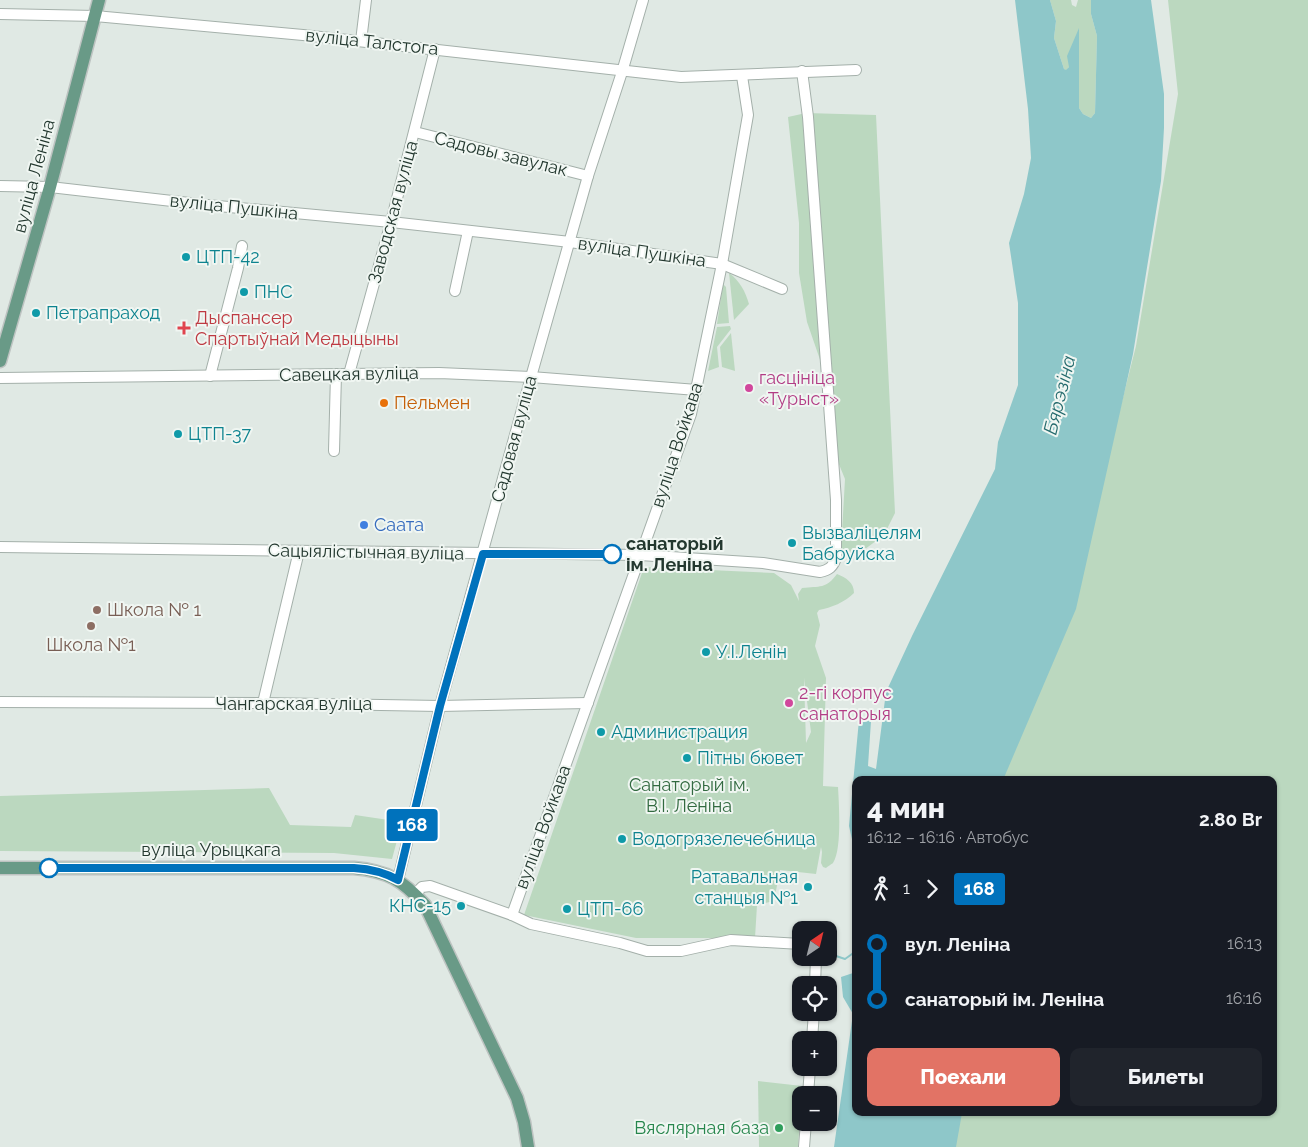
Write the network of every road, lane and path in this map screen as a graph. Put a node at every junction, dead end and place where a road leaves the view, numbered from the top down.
1 (99, 0) edge
2 (366, 0) edge
3 (640, 0) edge
4 (0, 14) edge
5 (95, 16) junction
6 (361, 40) junction
7 (435, 50) junction
8 (856, 70) dead end
9 (802, 71) junction
10 (622, 72) junction
11 (742, 76) junction
12 (414, 132) junction
13 (588, 176) junction
14 (0, 186) edge
15 (50, 186) junction
16 (391, 222) junction
17 (468, 231) junction
18 (570, 242) junction
19 (242, 246) dead end
20 (722, 264) junction
21 (782, 289) dead end
22 (455, 292) dead end
23 (0, 361) edge
24 (336, 374) junction
25 (349, 374) junction
26 (210, 376) junction
27 (531, 377) junction
28 (0, 378) edge
29 (697, 390) junction
30 (334, 451) dead end
31 (0, 547) edge
32 (299, 551) junction
33 (483, 554) junction
34 (640, 554) junction
35 (0, 702) edge
36 (264, 703) junction
37 (588, 703) junction
38 (440, 706) junction
39 (0, 868) edge
40 (398, 880) junction
41 (415, 894) junction
42 (512, 915) junction
43 (792, 943) edge
44 (805, 1131) edge
45 (528, 1147) edge
46 (804, 1147) edge

1 - 5 main road, вуліца Леніна
2 - 6 street
3 - 10 street, Садовая вуліца
4 - 5 street, вуліца Талстога
5 - 6 street, вуліца Талстога
5 - 15 main road, вуліца Леніна
6 - 7 street, вуліца Талстога
7 - 10 street, вуліца Талстога
7 - 12 street, Заводская вуліца
8 - 9 street, вуліца Талстога
9 - 11 street, вуліца Талстога
9 - 34 street, Сацыялістычная вуліца
10 - 11 street, вуліца Талстога
10 - 13 street, Садовая вуліца
11 - 20 street, вуліца Войкава
12 - 13 street, Садовы завулак
12 - 16 street, Заводская вуліца
13 - 18 street, Садовая вуліца
14 - 15 street, вуліца Пушкіна
15 - 16 street, вуліца Пушкіна
15 - 23 main road, вуліца Леніна
16 - 17 street, вуліца Пушкіна
16 - 25 street, Заводская вуліца
17 - 18 street, вуліца Пушкіна
17 - 22 street
18 - 20 street, вуліца Пушкіна
18 - 27 street, Садовая вуліца
19 - 26 street
20 - 21 street, вуліца Пушкіна
20 - 29 street, вуліца Войкава
24 - 25 street, Савецкая вуліца
24 - 26 street, Савецкая вуліца
24 - 30 street
25 - 27 street, Савецкая вуліца
26 - 28 street, Савецкая вуліца
27 - 29 street, Савецкая вуліца
27 - 33 street, Садовая вуліца
29 - 34 street, вуліца Войкава
31 - 32 street, Сацыялістычная вуліца
32 - 33 street, Сацыялістычная вуліца
32 - 36 street
33 - 34 street, Сацыялістычная вуліца
33 - 38 street, Садовая вуліца
34 - 37 street, вуліца Войкава
35 - 36 street, Чангарская вуліца
36 - 38 street, Чангарская вуліца
37 - 38 street, Чангарская вуліца
37 - 42 street, вуліца Войкава
38 - 40 street, Садовая вуліца
39 - 40 main road, вуліца Урыцкага
40 - 41 main road, вуліца Урыцкага
41 - 42 street
41 - 45 main road, вуліца Урыцкага
42 - 43 street
44 - 46 street

